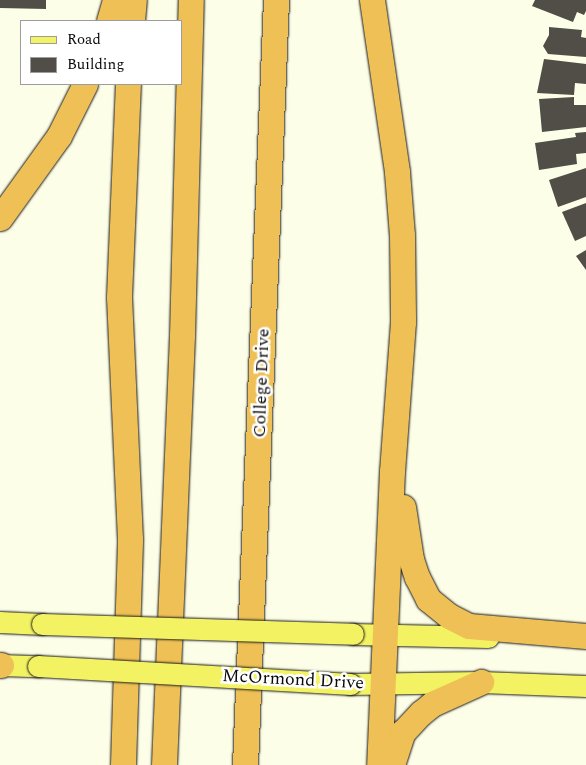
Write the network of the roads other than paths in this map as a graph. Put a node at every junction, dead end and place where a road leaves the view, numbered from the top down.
1 (115, 0) edge
2 (134, 0) edge
3 (191, 0) edge
4 (276, 0) edge
5 (372, 0) edge
6 (108, 20) edge
7 (132, 20) edge
8 (85, 85) edge
9 (128, 85) edge
10 (0, 218) edge
11 (398, 415) junction
12 (0, 622) edge
13 (384, 635) junction
14 (586, 636) edge
15 (586, 640) edge
16 (0, 665) edge
17 (481, 682) junction
18 (383, 684) junction
19 (586, 686) edge
20 (124, 765) edge
21 (164, 765) edge
22 (246, 765) edge
23 (379, 765) edge
24 (392, 765) edge

1 - 6 highway
2 - 7 highway
3 - 21 highway
4 - 22 highway, College Drive
5 - 11 highway
8 - 10 highway
9 - 20 highway
11 - 13 highway
11 - 14 highway
12 - 13 main road, bridge
13 - 15 main road
13 - 18 highway
16 - 18 main road, McOrmond Drive, bridge
17 - 18 main road, McOrmond Drive
17 - 19 main road, McOrmond Drive
17 - 24 highway
18 - 23 highway

